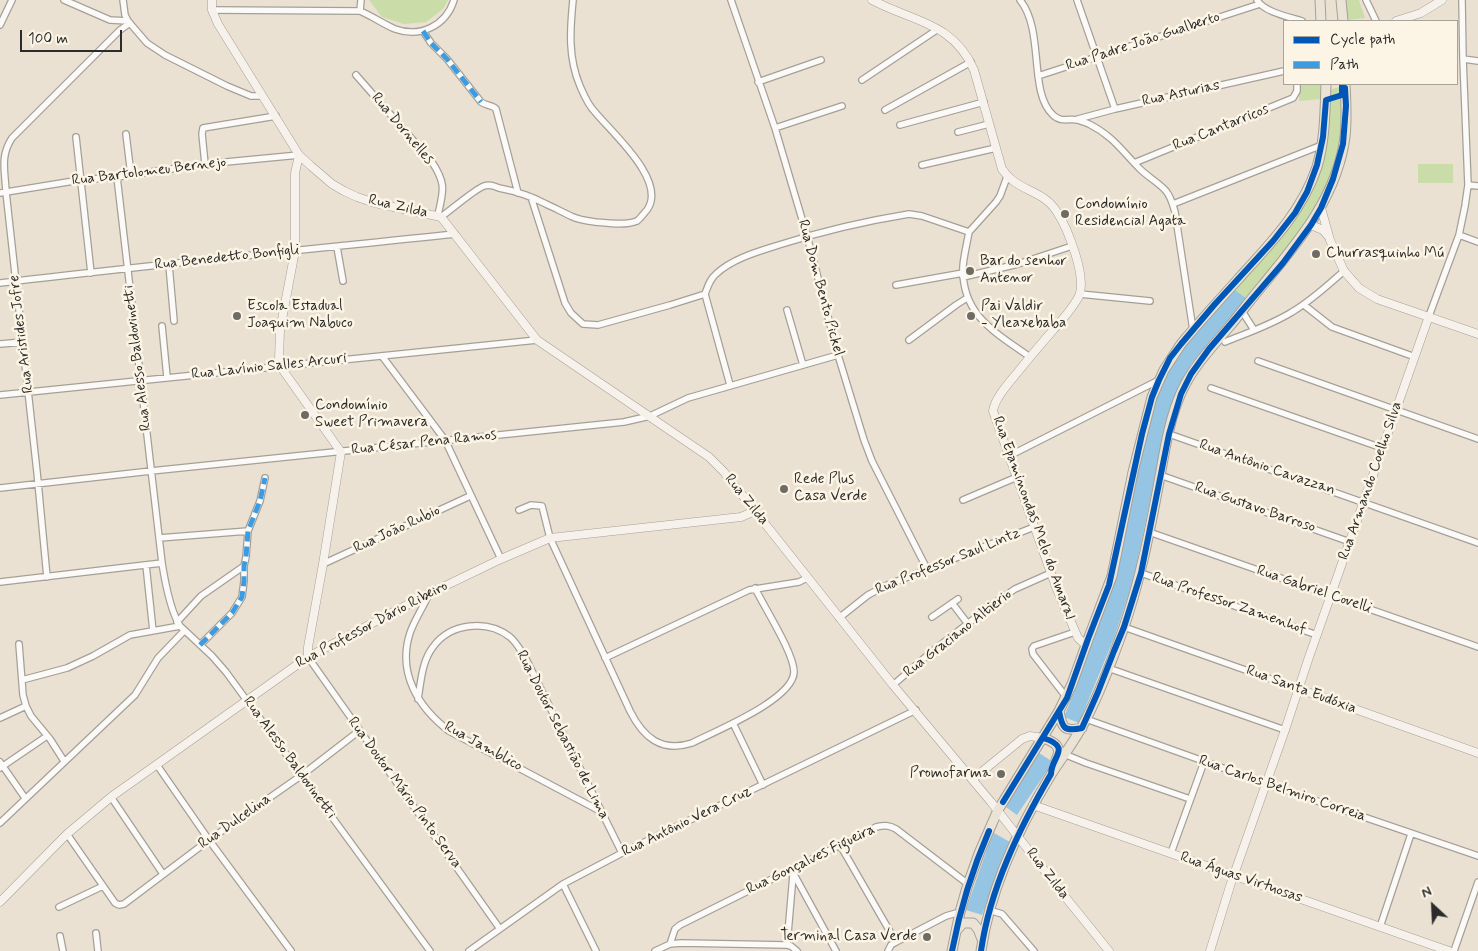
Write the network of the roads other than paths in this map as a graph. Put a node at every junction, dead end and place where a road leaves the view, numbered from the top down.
1 (12, 0) edge
2 (64, 0) edge
3 (123, 0) edge
4 (212, 0) edge
5 (361, 0) edge
6 (454, 0) edge
7 (573, 0) edge
8 (731, 0) edge
9 (872, 0) edge
10 (1020, 0) edge
11 (1077, 0) edge
12 (1320, 0) edge
13 (1341, 0) edge
14 (1366, 0) edge
15 (1442, 0) edge
16 (1462, 0) edge
17 (1259, 2) edge
18 (212, 10) junction
19 (360, 11) junction
20 (1299, 20) edge
21 (1321, 20) edge
22 (1342, 20) edge
23 (1376, 20) edge
24 (1399, 20) edge
25 (129, 22) junction
26 (0, 25) edge
27 (938, 29) junction
28 (423, 31) junction
29 (1097, 58) junction
30 (1462, 59) junction
31 (821, 60) dead end
32 (1478, 61) edge
33 (971, 62) junction
34 (1283, 71) edge
35 (356, 75) dead end
36 (1038, 76) junction
37 (862, 80) dead end
38 (758, 82) junction
39 (1297, 85) edge
40 (1326, 85) edge
41 (1345, 85) edge
42 (262, 96) junction
43 (984, 102) junction
44 (842, 106) dead end
45 (1115, 108) junction
46 (886, 110) dead end
47 (276, 116) junction
48 (1078, 120) junction
49 (989, 124) junction
50 (900, 125) dead end
51 (774, 128) junction
52 (958, 132) dead end
53 (126, 134) dead end
54 (76, 137) dead end
55 (1322, 145) junction
56 (996, 148) junction
57 (299, 155) junction
58 (1134, 163) junction
59 (205, 164) junction
60 (922, 165) dead end
61 (131, 175) junction
62 (117, 177) junction
63 (1007, 177) junction
64 (80, 180) junction
65 (1468, 185) junction
66 (1478, 186) edge
67 (3, 192) edge
68 (518, 193) junction
69 (531, 197) junction
70 (1173, 204) junction
71 (1321, 208) junction
72 (439, 216) junction
73 (1311, 225) junction
74 (969, 232) junction
75 (455, 234) junction
76 (1459, 234) junction
77 (807, 236) junction
78 (1330, 240) junction
79 (1478, 242) edge
80 (337, 246) junction
81 (1072, 246) junction
82 (295, 251) junction
83 (168, 265) junction
84 (128, 269) junction
85 (1344, 271) junction
86 (91, 273) junction
87 (963, 275) junction
88 (16, 281) junction
89 (343, 281) dead end
90 (0, 283) edge
91 (896, 285) dead end
92 (705, 294) junction
93 (1080, 294) junction
94 (967, 298) junction
95 (1150, 301) dead end
96 (1304, 305) junction
97 (787, 310) dead end
98 (1242, 311) junction
99 (1429, 316) junction
100 (174, 320) dead end
101 (162, 326) dead end
102 (1193, 330) junction
103 (1254, 330) junction
104 (1478, 334) edge
105 (538, 340) junction
106 (909, 340) dead end
107 (23, 342) junction
108 (1224, 342) dead end
109 (0, 344) edge
110 (838, 355) junction
111 (382, 356) junction
112 (1415, 357) junction
113 (1030, 358) junction
114 (1258, 361) dead end
115 (803, 365) junction
116 (280, 366) junction
117 (166, 377) junction
118 (141, 380) junction
119 (1158, 380) junction
120 (730, 385) junction
121 (1211, 388) dead end
122 (29, 392) junction
123 (0, 395) edge
124 (1396, 410) junction
125 (650, 416) junction
126 (1169, 434) junction
127 (1478, 439) edge
128 (445, 440) junction
129 (1382, 448) junction
130 (341, 452) junction
131 (1009, 456) junction
132 (151, 471) junction
133 (1160, 475) junction
134 (1017, 477) junction
135 (265, 478) dead end
136 (38, 484) junction
137 (0, 488) edge
138 (470, 496) junction
139 (963, 500) dead end
140 (1364, 502) junction
141 (519, 510) dead end
142 (755, 511) junction
143 (1034, 527) junction
144 (248, 531) junction
145 (1149, 532) junction
146 (159, 538) junction
147 (550, 538) junction
148 (1350, 542) junction
149 (1478, 543) edge
150 (501, 559) junction
151 (162, 563) junction
152 (324, 564) junction
153 (146, 565) junction
154 (244, 566) junction
155 (927, 569) junction
156 (1051, 573) junction
157 (1141, 573) junction
158 (47, 577) junction
159 (807, 578) junction
160 (0, 582) edge
161 (755, 588) junction
162 (428, 593) junction
163 (1331, 596) junction
164 (958, 599) dead end
165 (952, 603) junction
166 (932, 617) dead end
167 (840, 618) junction
168 (968, 624) junction
169 (181, 626) junction
170 (1124, 627) junction
171 (153, 631) junction
172 (1075, 632) junction
173 (1317, 635) junction
174 (19, 644) dead end
175 (200, 645) junction
176 (1086, 645) junction
177 (1478, 647) edge
178 (308, 657) junction
179 (605, 658) junction
180 (1108, 668) junction
181 (22, 680) junction
182 (894, 685) junction
183 (1299, 689) junction
184 (1067, 698) junction
185 (418, 699) junction
186 (247, 701) junction
187 (26, 706) junction
188 (916, 710) junction
189 (1059, 711) junction
190 (0, 718) edge
191 (1086, 719) junction
192 (733, 723) junction
193 (1082, 728) junction
194 (1285, 730) junction
195 (359, 731) junction
196 (47, 736) junction
197 (1042, 738) junction
198 (1478, 753) edge
199 (1064, 754) junction
200 (64, 761) junction
201 (1204, 762) junction
202 (1, 765) edge
203 (157, 765) junction
204 (1051, 774) junction
205 (302, 775) junction
206 (973, 779) junction
207 (1266, 784) junction
208 (763, 785) junction
209 (25, 798) junction
210 (111, 798) junction
211 (1190, 799) junction
212 (1033, 805) junction
213 (998, 810) junction
214 (600, 811) junction
215 (0, 823) edge
216 (67, 834) junction
217 (1411, 834) junction
218 (1018, 836) junction
219 (209, 840) junction
220 (840, 845) junction
221 (622, 853) junction
222 (1170, 853) junction
223 (1478, 856) edge
224 (792, 871) junction
225 (163, 874) junction
226 (1233, 876) junction
227 (1478, 882) edge
228 (563, 884) junction
229 (968, 884) junction
230 (103, 886) junction
231 (2, 896) edge
232 (59, 907) dead end
233 (989, 910) junction
234 (960, 912) junction
235 (1380, 927) junction
236 (958, 928) junction
237 (500, 930) junction
238 (96, 933) dead end
239 (981, 935) junction
240 (60, 936) dead end
241 (896, 942) junction
242 (709, 943) junction
243 (670, 944) junction
244 (787, 945) junction
245 (63, 951) edge
246 (98, 951) edge
247 (291, 951) edge
248 (430, 951) edge
249 (470, 951) edge
250 (596, 951) edge
251 (655, 951) edge
252 (708, 951) edge
253 (797, 951) edge
254 (836, 951) edge
255 (888, 951) edge
256 (952, 951) edge
257 (981, 951) edge
258 (1034, 951) edge
259 (1109, 951) edge
260 (1210, 951) edge
261 (1449, 951) edge
262 (1454, 951) edge

1 - 26 street
2 - 25 street
3 - 25 street
4 - 18 street
5 - 19 street
6 - 28 street
7 - 69 street
8 - 38 street, Rua Dom Bento Pickel
9 - 27 street
10 - 36 street, Rua Asturias
11 - 29 street
12 - 21 main road
13 - 22 main road
14 - 23 street
15 - 24 street
16 - 30 street, Rua Armando Coelho Silva
17 - 20 street, Rua Padre João Gualberto
17 - 29 street, Rua Padre João Gualberto
18 - 19 street
18 - 42 street, Rua Zilda
19 - 28 street
25 - 42 street
25 - 67 street, Rua Aristides Jofre
27 - 33 street
27 - 37 street
28 - 68 street
29 - 36 street, Rua Padre João Gualberto
29 - 45 street
30 - 32 street
30 - 65 street, Rua Armando Coelho Silva
31 - 38 street
33 - 43 street
33 - 46 street
34 - 45 street, Rua Asturias
35 - 72 street, Rua Dornelles
36 - 48 street, Rua Asturias
38 - 51 street, Rua Dom Bento Pickel
39 - 58 street, Rua Cantarricos
40 - 55 main road
41 - 71 main road
42 - 47 street, Rua Zilda
43 - 49 street
43 - 50 street
44 - 51 street
45 - 48 street, Rua Asturias
47 - 57 street, Rua Zilda
47 - 59 street
48 - 58 street, Rua Asturias
49 - 52 street
49 - 56 street
51 - 77 street, Rua Dom Bento Pickel
53 - 61 street
54 - 64 street
55 - 70 street
55 - 102 main road
56 - 60 street
56 - 63 street
57 - 59 street, Rua Bartolomeu Bernejo
57 - 72 street, Rua Zilda
57 - 82 street
58 - 70 street, Rua Asturias
59 - 61 street, Rua Bartolomeu Bernejo
61 - 62 street, Rua Bartolomeu Bernejo
62 - 64 street, Rua Bartolomeu Bernejo
62 - 84 street, Rua Alesso Baldovinetti
63 - 74 street
63 - 81 street
64 - 67 street, Rua Bartolomeu Bernejo
64 - 86 street
65 - 66 street
65 - 76 street, Rua Armando Coelho Silva
67 - 88 street, Rua Aristides Jofre
68 - 69 street
68 - 72 street
69 - 92 street
70 - 102 street, Rua Asturias
71 - 73 main road
71 - 78 street
72 - 75 street, Rua Zilda
73 - 78 street
73 - 98 main road
74 - 77 street
74 - 87 street
75 - 80 street, Rua Benedetto Bonfigli
75 - 105 street, Rua Zilda
76 - 79 street
76 - 99 street, Rua Armando Coelho Silva
77 - 92 street
77 - 110 street, Rua Dom Bento Pickel
78 - 85 street
80 - 82 street, Rua Benedetto Bonfigli
80 - 89 street
81 - 87 street
81 - 93 street
82 - 83 street, Rua Benedetto Bonfigli
82 - 116 street
83 - 84 street, Rua Benedetto Bonfigli
83 - 100 street
84 - 86 street, Rua Benedetto Bonfigli
84 - 118 street, Rua Alesso Baldovinetti
85 - 96 street
85 - 99 street
86 - 88 street, Rua Benedetto Bonfigli
87 - 91 street
87 - 94 street
88 - 90 street, Rua Benedetto Bonfigli
88 - 107 street, Rua Aristides Jofre
92 - 120 street
93 - 95 street
93 - 113 street, Rua Epaminondas Melo do Amaral
94 - 106 street
94 - 113 street
96 - 103 street
96 - 112 street
97 - 115 street
98 - 103 street
98 - 126 main road
99 - 104 street
99 - 112 street, Rua Armando Coelho Silva
101 - 117 street
102 - 119 main road
103 - 108 street
105 - 111 street, Rua Lavínio Salles Arcuri
105 - 125 street, Rua Zilda
107 - 109 street
107 - 122 street, Rua Aristides Jofre
110 - 115 street, Rua César Pena Ramos
110 - 155 street, Rua Dom Bento Pickel
111 - 116 street, Rua Lavínio Salles Arcuri
111 - 128 street
112 - 124 street, Rua Armando Coelho Silva
113 - 131 street, Rua Epaminondas Melo do Amaral
114 - 124 street
115 - 120 street, Rua César Pena Ramos
116 - 117 street, Rua Lavínio Salles Arcuri
116 - 130 street
117 - 118 street, Rua Lavínio Salles Arcuri
118 - 122 street, Rua Lavínio Salles Arcuri
118 - 132 street, Rua Alesso Baldovinetti
119 - 131 street
119 - 176 main road
120 - 125 street, Rua César Pena Ramos
121 - 129 street
122 - 123 street, Rua Lavínio Salles Arcuri
122 - 136 street, Rua Aristides Jofre
124 - 127 street
124 - 129 street, Rua Armando Coelho Silva
125 - 128 street, Rua César Pena Ramos
125 - 142 street, Rua Zilda
126 - 133 main road
126 - 140 street, Rua Antônio Cavazzan
128 - 130 street, Rua César Pena Ramos
128 - 138 street
129 - 140 street, Rua Armando Coelho Silva
130 - 132 street, Rua César Pena Ramos
130 - 152 street
131 - 134 street, Rua Epaminondas Melo do Amaral
132 - 136 street, Rua César Pena Ramos
132 - 146 street, Rua Alesso Baldovinetti
133 - 145 main road
133 - 148 street, Rua Gustavo Barroso
134 - 139 street
134 - 143 street, Rua Epaminondas Melo do Amaral
135 - 144 street
136 - 137 street, Rua César Pena Ramos
136 - 158 street, Rua Aristides Jofre
138 - 150 street
138 - 152 street, Rua João Rubio
140 - 148 street, Rua Armando Coelho Silva
140 - 149 street, Rua Antônio Cavazzan
141 - 147 street
142 - 147 street, Rua Professor Dário Ribeiro
142 - 159 street, Rua Zilda
143 - 155 street, Rua Professor Saul Lintz
143 - 156 street, Rua Epaminondas Melo do Amaral
144 - 146 street
144 - 154 street
145 - 157 main road
145 - 163 street, Rua Gabriel Covelli
146 - 151 street, Rua Alesso Baldovinetti
147 - 150 street, Rua Professor Dário Ribeiro
147 - 179 street
148 - 163 street, Rua Armando Coelho Silva
150 - 162 street, Rua Professor Dário Ribeiro
151 - 153 street
151 - 169 street
152 - 178 street
153 - 158 street
153 - 171 street
154 - 169 street
154 - 175 street
155 - 167 street, Rua Professor Saul Lintz
156 - 168 street, Rua Graciano Altierio
156 - 172 street, Rua Epaminondas Melo do Amaral
157 - 170 main road
157 - 173 street, Rua Professor Zamenhof
158 - 160 street
159 - 161 street
159 - 167 street, Rua Zilda
161 - 179 street
161 - 192 street
162 - 178 street, Rua Professor Dário Ribeiro
162 - 185 street, Rua Jamblico
163 - 173 street, Rua Armando Coelho Silva
163 - 177 street, Rua Gabriel Covelli
164 - 165 street
165 - 166 street
165 - 168 street
167 - 182 street, Rua Zilda
168 - 182 street, Rua Graciano Altierio
169 - 171 street
169 - 175 street, Rua Alesso Baldovinetti
169 - 200 street
170 - 180 main road
170 - 183 street, Rua Santa Eudóxia
171 - 181 street
172 - 176 street, Rua Epaminondas Melo do Amaral
172 - 184 street
173 - 183 street, Rua Armando Coelho Silva
174 - 181 street
175 - 186 street, Rua Alesso Baldovinetti
176 - 184 main road
178 - 186 street, Rua Professor Dário Ribeiro
178 - 195 street, Rua Doutor Mário Pinto Serva
179 - 192 street
180 - 191 main road
180 - 194 street
181 - 187 street
182 - 188 street, Rua Zilda
183 - 194 street, Rua Armando Coelho Silva
183 - 198 street, Rua Santa Eudóxia
184 - 189 main road
185 - 214 street, Rua Jamblico
185 - 214 street, Rua Doutor Sebastião de Lima
186 - 203 street, Rua Professor Dário Ribeiro
186 - 205 street, Rua Alesso Baldovinetti
187 - 190 street
187 - 196 street
188 - 206 street, Rua Zilda
188 - 208 street, Rua Antônio Vera Cruz
189 - 193 main road
189 - 197 main road
191 - 193 main road
191 - 201 street, Rua Carlos Belmiro Correia
192 - 208 street
193 - 199 main road
194 - 207 street, Rua Armando Coelho Silva
195 - 205 street, Rua Dulcelina
195 - 237 street, Rua Doutor Mário Pinto Serva
196 - 200 street
196 - 202 street
197 - 204 main road
197 - 206 street
197 - 213 main road
199 - 204 main road
199 - 211 street
200 - 209 street
201 - 207 street, Rua Carlos Belmiro Correia
201 - 211 street
202 - 209 street
203 - 210 street, Rua Professor Dário Ribeiro
203 - 219 street
204 - 212 main road
205 - 219 street, Rua Dulcelina
205 - 248 street, Rua Alesso Baldovinetti
206 - 213 street, Rua Zilda
207 - 217 street, Rua Carlos Belmiro Correia
207 - 226 street, Rua Armando Coelho Silva
208 - 221 street, Rua Antônio Vera Cruz
209 - 215 street
210 - 216 street, Rua Professor Dário Ribeiro
210 - 225 street
211 - 222 street
212 - 218 main road
212 - 222 street, Rua Águas Virtuosas
213 - 218 street, Rua Zilda
213 - 229 main road
214 - 221 street, Rua Doutor Sebastião de Lima
216 - 230 street
216 - 231 street, Rua Professor Dário Ribeiro
217 - 223 street, Rua Carlos Belmiro Correia
217 - 235 street
218 - 233 main road
218 - 259 street, Rua Zilda
219 - 225 street, Rua Dulcelina
219 - 247 street
220 - 224 street, Rua Gonçalves Figueira
220 - 229 street, Rua Gonçalves Figueira
220 - 241 street
221 - 228 street, Rua Antônio Vera Cruz
222 - 226 street, Rua Águas Virtuosas
224 - 243 street, Rua Gonçalves Figueira
224 - 244 street
224 - 254 street
225 - 230 street, Rua Dulcelina
226 - 235 street, Rua Águas Virtuosas
226 - 260 street, Rua Armando Coelho Silva
227 - 262 street
228 - 237 street, Rua Antônio Vera Cruz
228 - 250 street
229 - 234 main road
230 - 232 street
233 - 239 main road
233 - 258 street
234 - 236 main road
234 - 241 street
235 - 261 street, Rua Águas Virtuosas
236 - 239 main road
236 - 256 main road
237 - 249 street, Rua Antônio Vera Cruz
238 - 246 street
239 - 257 main road
240 - 245 street
241 - 255 street
242 - 243 street
242 - 244 street
242 - 252 street
243 - 251 street
244 - 253 street

